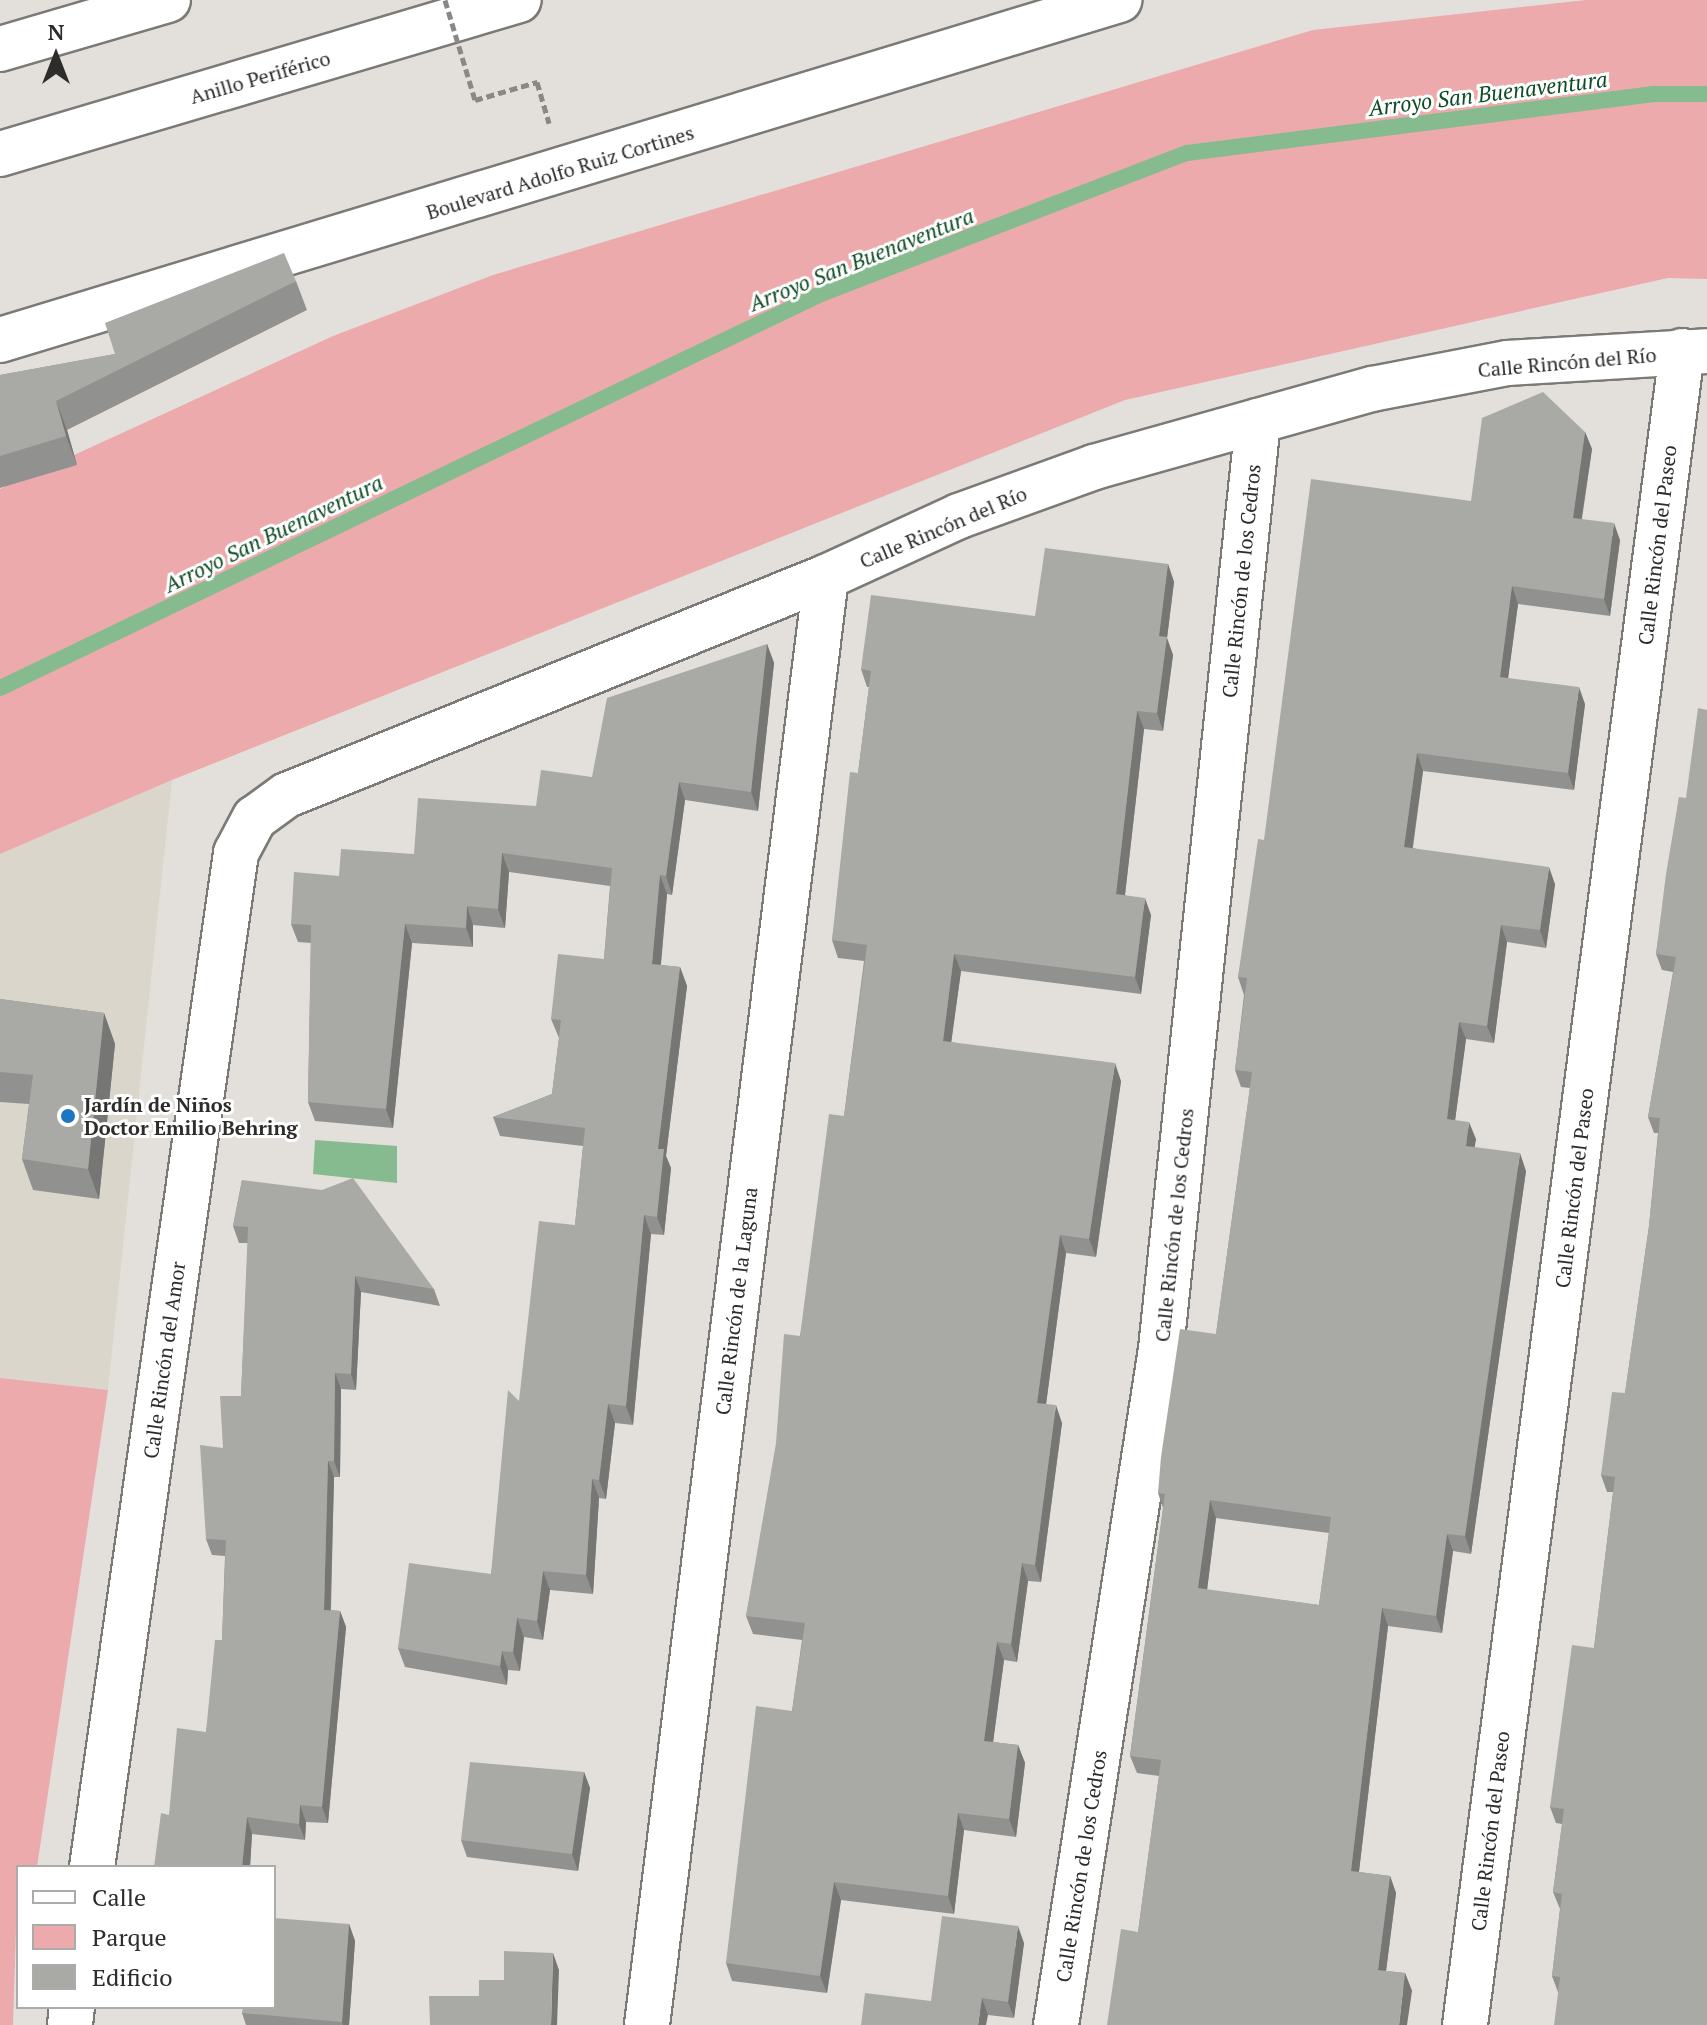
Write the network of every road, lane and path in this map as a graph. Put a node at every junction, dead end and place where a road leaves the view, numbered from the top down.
1 (168, 0) edge
2 (445, 0) edge
3 (519, 0) edge
4 (1119, 0) edge
5 (0, 49) edge
6 (537, 82) dead end
7 (0, 154) edge
8 (0, 340) edge
9 (1695, 351) edge
10 (1258, 421) junction
11 (826, 577) junction
12 (236, 853) joint
13 (92, 1865) edge
14 (647, 2025) edge
15 (1056, 2025) edge
16 (1465, 2025) edge

1 - 5 main road
2 - 6 path, bridge
3 - 7 main road, Anillo Periférico
4 - 8 main road, Boulevard Adolfo Ruiz Cortines
9 - 10 main road, Calle Rincón del Río
9 - 16 main road, Calle Rincón del Paseo
10 - 11 main road, Calle Rincón del Río
10 - 15 main road, Calle Rincón de los Cedros
11 - 12 main road, Calle Rincón del Río
11 - 14 main road, Calle Rincón de la Laguna
12 - 13 main road, Calle Rincón del Amor

